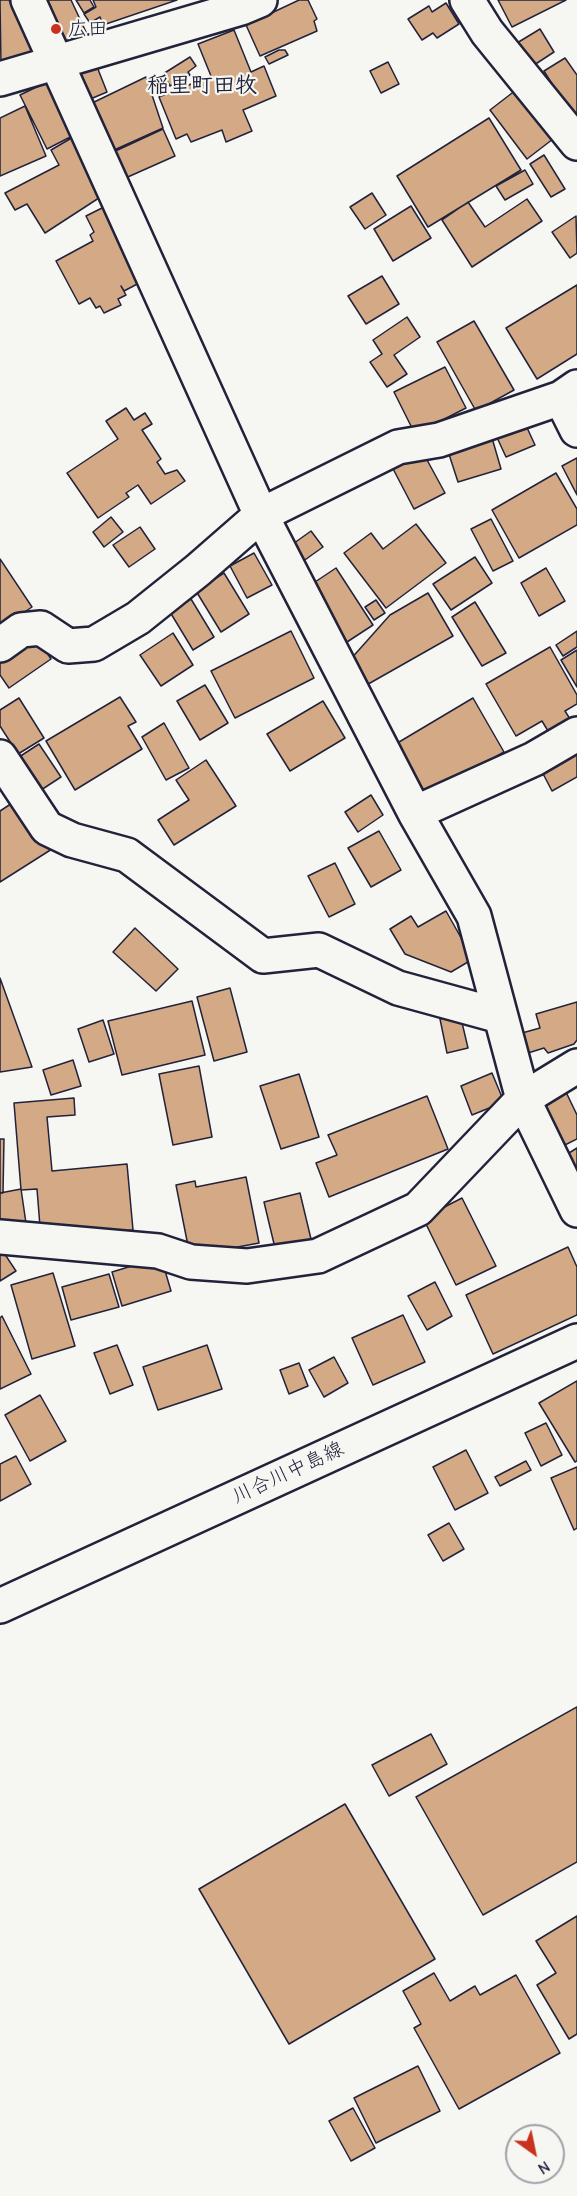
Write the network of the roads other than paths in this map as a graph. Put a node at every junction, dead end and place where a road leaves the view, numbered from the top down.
1 (28, 0) edge
2 (260, 0) edge
3 (467, 0) edge
4 (57, 60) junction
5 (0, 79) edge
6 (577, 143) edge
7 (569, 392) edge
8 (577, 430) edge
9 (261, 515) junction
10 (0, 645) edge
11 (577, 734) edge
12 (0, 757) edge
13 (415, 813) junction
14 (500, 1016) junction
15 (577, 1066) edge
16 (523, 1099) junction
17 (577, 1210) edge
18 (0, 1237) edge
19 (577, 1341) edge
20 (0, 1606) edge

1 - 4 street
2 - 4 street
3 - 6 street
4 - 5 street
4 - 9 street
7 - 8 street
7 - 9 street
9 - 10 street
9 - 13 street
11 - 13 street
12 - 14 street
13 - 14 street
14 - 16 street
15 - 16 street
16 - 17 street
16 - 18 street
19 - 20 street, 川合川中島線

